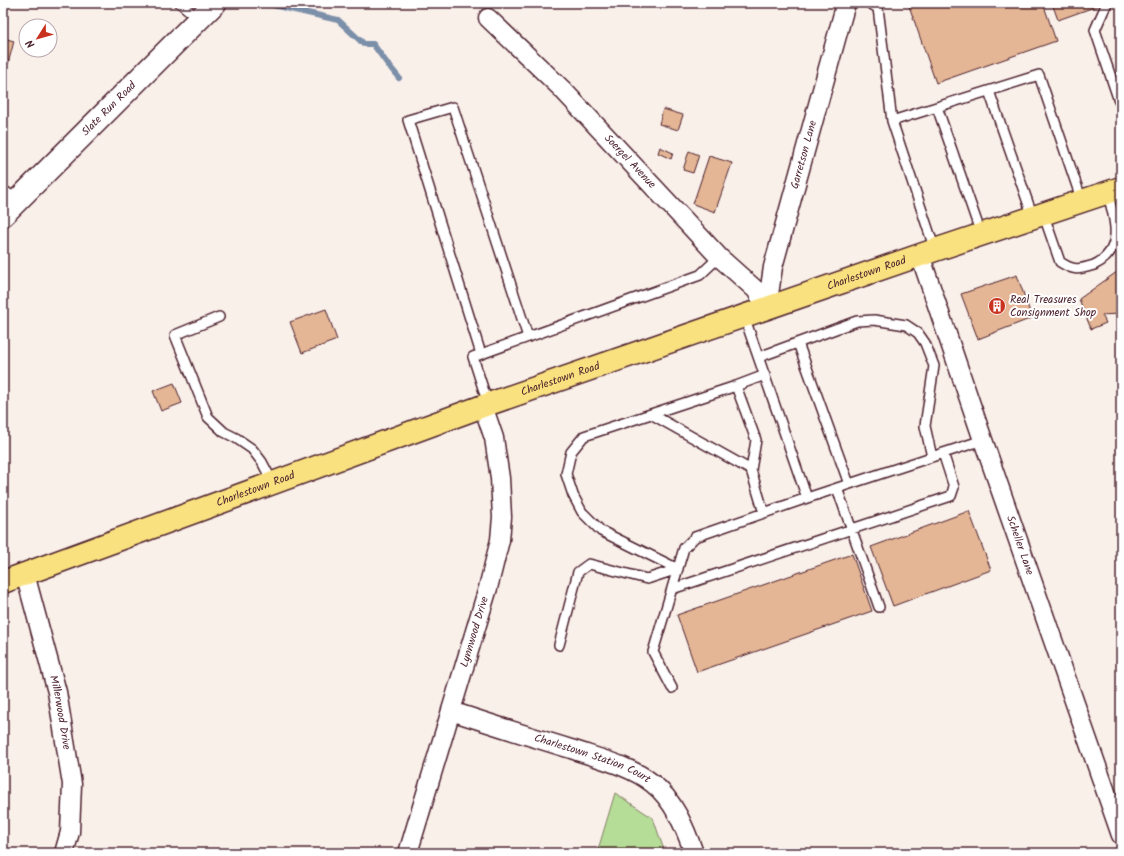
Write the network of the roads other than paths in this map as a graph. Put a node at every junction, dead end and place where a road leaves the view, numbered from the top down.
1 (180, 3) edge
2 (215, 3) edge
3 (846, 3) edge
4 (869, 3) edge
5 (1107, 3) edge
6 (488, 18) dead end
7 (199, 19) junction
8 (989, 90) junction
9 (1121, 103) edge
10 (937, 107) junction
11 (892, 121) junction
12 (1114, 190) edge
13 (1082, 201) junction
14 (8, 202) edge
15 (1038, 215) junction
16 (981, 234) junction
17 (928, 252) junction
18 (719, 257) junction
19 (767, 308) junction
20 (744, 316) junction
21 (219, 317) dead end
22 (528, 337) junction
23 (798, 343) junction
24 (481, 354) junction
25 (759, 357) junction
26 (765, 375) junction
27 (736, 386) junction
28 (486, 405) junction
29 (651, 414) junction
30 (983, 440) junction
31 (943, 453) junction
32 (932, 457) junction
33 (751, 470) junction
34 (273, 483) junction
35 (849, 484) junction
36 (837, 488) junction
37 (807, 498) junction
38 (764, 513) junction
39 (851, 530) junction
40 (678, 569) junction
41 (25, 574) junction
42 (3, 582) edge
43 (672, 589) junction
44 (879, 607) dead end
45 (559, 645) dead end
46 (672, 688) dead end
47 (451, 711) junction
48 (1121, 835) edge
49 (64, 853) edge
50 (408, 853) edge
51 (694, 853) edge

1 - 7 lane
2 - 7 street, Slate Run Road
3 - 19 street, Garretson Lane
4 - 11 lane
5 - 9 lane
6 - 18 street, Soergel Avenue
7 - 14 street, Slate Run Road
8 - 10 lane
8 - 13 lane
8 - 15 lane
10 - 11 lane
10 - 16 lane
11 - 17 lane
12 - 13 main road, Charlestown Road
12 - 15 lane
13 - 15 main road, Charlestown Road
15 - 16 main road, Charlestown Road
16 - 17 main road, Charlestown Road
17 - 19 main road, Charlestown Road
17 - 30 street, Scheller Lane
18 - 19 street, Soergel Avenue
18 - 22 lane
19 - 20 main road, Charlestown Road
20 - 25 lane
20 - 28 main road, Charlestown Road
21 - 34 lane
22 - 24 lane
22 - 24 lane
23 - 25 lane
23 - 32 lane
23 - 35 lane
24 - 28 lane
25 - 26 lane
26 - 27 lane
26 - 37 lane
27 - 29 lane
27 - 33 lane
28 - 34 main road, Charlestown Road
28 - 47 street, Lynnwood Drive
29 - 33 lane
29 - 40 lane
30 - 31 lane
30 - 48 street, Scheller Lane
31 - 32 lane
31 - 39 lane
32 - 35 lane
33 - 38 lane
34 - 41 main road, Charlestown Road
35 - 36 lane
36 - 37 lane
36 - 39 lane
37 - 38 lane
38 - 40 lane
39 - 43 lane
39 - 44 lane
40 - 43 lane
40 - 45 lane
41 - 42 main road, Charlestown Road
41 - 49 street, Millerwood Drive
43 - 46 lane
47 - 50 street, Lynnwood Drive
47 - 51 street, Charlestown Station Court

